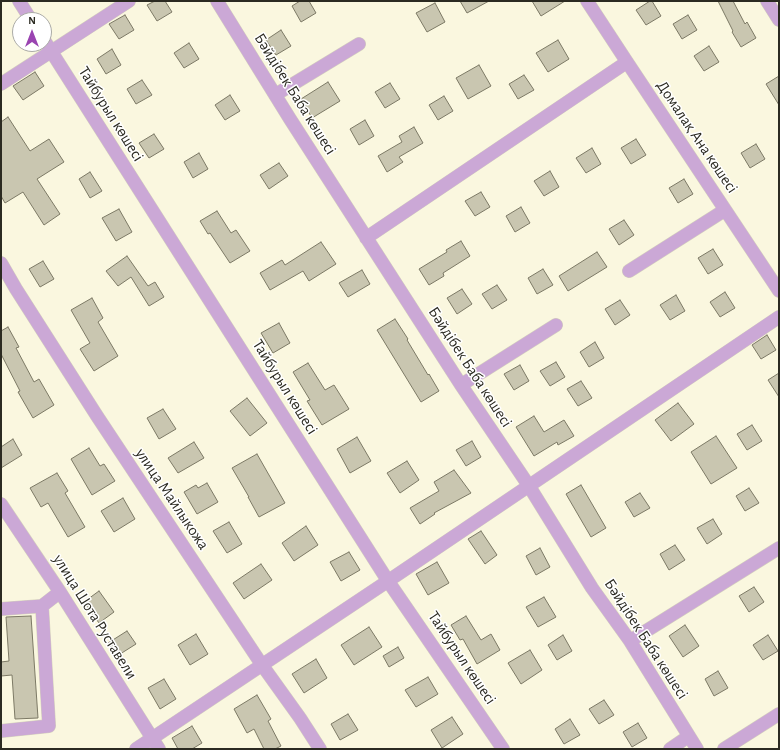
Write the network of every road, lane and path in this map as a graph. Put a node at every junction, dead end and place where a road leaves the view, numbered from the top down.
1 (19, 1) edge
2 (129, 1) edge
3 (217, 1) edge
4 (587, 1) edge
5 (767, 1) edge
6 (26, 12) edge
7 (779, 20) edge
8 (52, 43) edge
9 (359, 44) dead end
10 (52, 51) edge
11 (40, 52) edge
12 (627, 62) junction
13 (1, 84) edge
14 (275, 95) junction
15 (725, 210) junction
16 (366, 238) junction
17 (1, 263) edge
18 (629, 271) dead end
19 (779, 291) edge
20 (779, 317) edge
21 (556, 325) dead end
22 (462, 385) junction
23 (529, 486) junction
24 (1, 504) edge
25 (779, 548) edge
26 (388, 581) junction
27 (60, 592) junction
28 (42, 606) junction
29 (1, 609) edge
30 (630, 641) junction
31 (262, 665) junction
32 (779, 714) edge
33 (1, 731) edge
34 (689, 736) junction
35 (156, 744) edge
36 (136, 749) edge
37 (320, 749) edge
38 (503, 749) edge
39 (670, 749) edge
40 (697, 749) edge
41 (724, 749) edge

1 - 6 street
2 - 8 street
3 - 14 street, Бәйдібек Баба көшесі
4 - 12 street, Домалақ Ана көшесі
5 - 7 street
9 - 14 street
10 - 26 street, Тайбурыл көшесі
11 - 13 street
12 - 15 street, Домалақ Ана көшесі
12 - 16 street
14 - 16 street, Бәйдібек Баба көшесі
15 - 18 street
15 - 19 street, Домалақ Ана көшесі
16 - 22 street, Бәйдібек Баба көшесі
17 - 31 street, улица Майлыкожа
20 - 23 street
21 - 22 street
22 - 23 street, Бәйдібек Баба көшесі
23 - 26 street
23 - 30 street, Бәйдібек Баба көшесі
24 - 27 street, улица Шота Руставели
25 - 30 street
26 - 31 street
26 - 38 street, Тайбурыл көшесі
27 - 28 street
27 - 35 street, улица Шота Руставели
28 - 29 street
28 - 33 street
30 - 34 street, Бәйдібек Баба көшесі
31 - 35 street
31 - 37 street, улица Майлыкожа
32 - 41 street
34 - 39 street
34 - 40 street, Бәйдібек Баба көшесі
35 - 36 street

